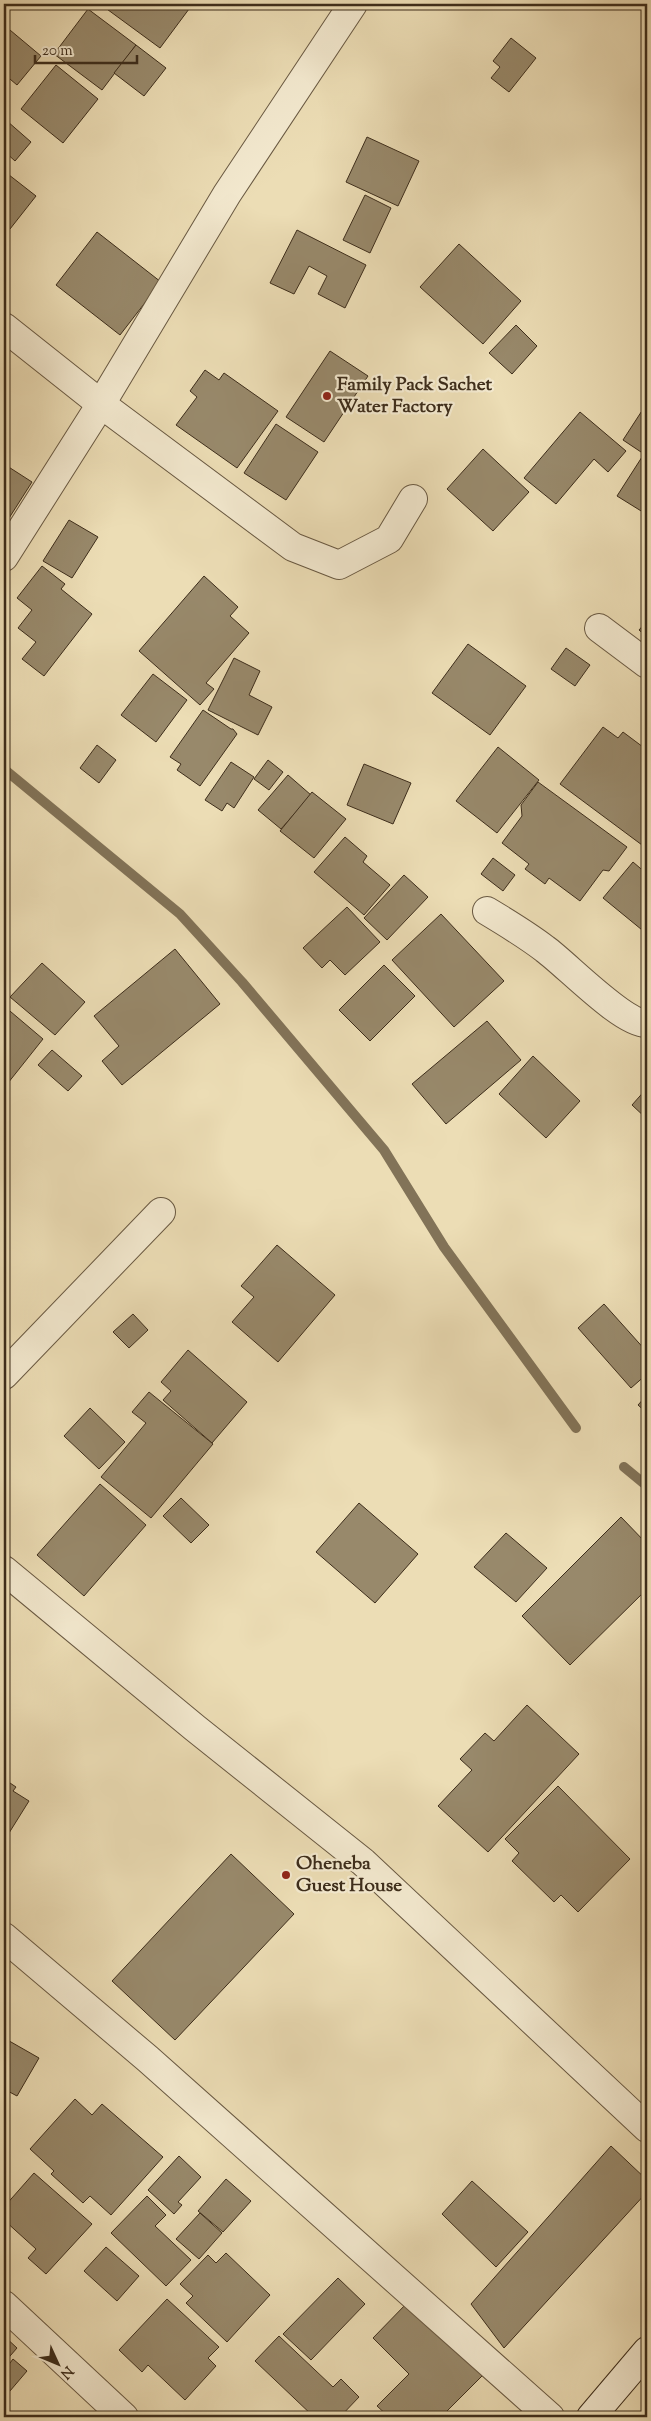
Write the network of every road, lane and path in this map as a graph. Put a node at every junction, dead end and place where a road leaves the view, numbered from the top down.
1 (353, 4) edge
2 (4, 327) edge
3 (101, 404) junction
4 (413, 499) dead end
5 (4, 557) edge
6 (599, 628) dead end
7 (647, 664) edge
8 (487, 911) dead end
9 (647, 1023) edge
10 (161, 1212) dead end
11 (4, 1375) edge
12 (4, 1570) edge
13 (4, 1937) edge
14 (647, 2128) edge
15 (4, 2305) edge
16 (647, 2350) edge
17 (124, 2417) edge
18 (550, 2417) edge
19 (590, 2417) edge

1 - 3 street
2 - 3 street
3 - 4 street
3 - 5 street
6 - 7 street
8 - 9 street
10 - 11 street
12 - 14 street
13 - 18 street
15 - 17 street
16 - 19 street

